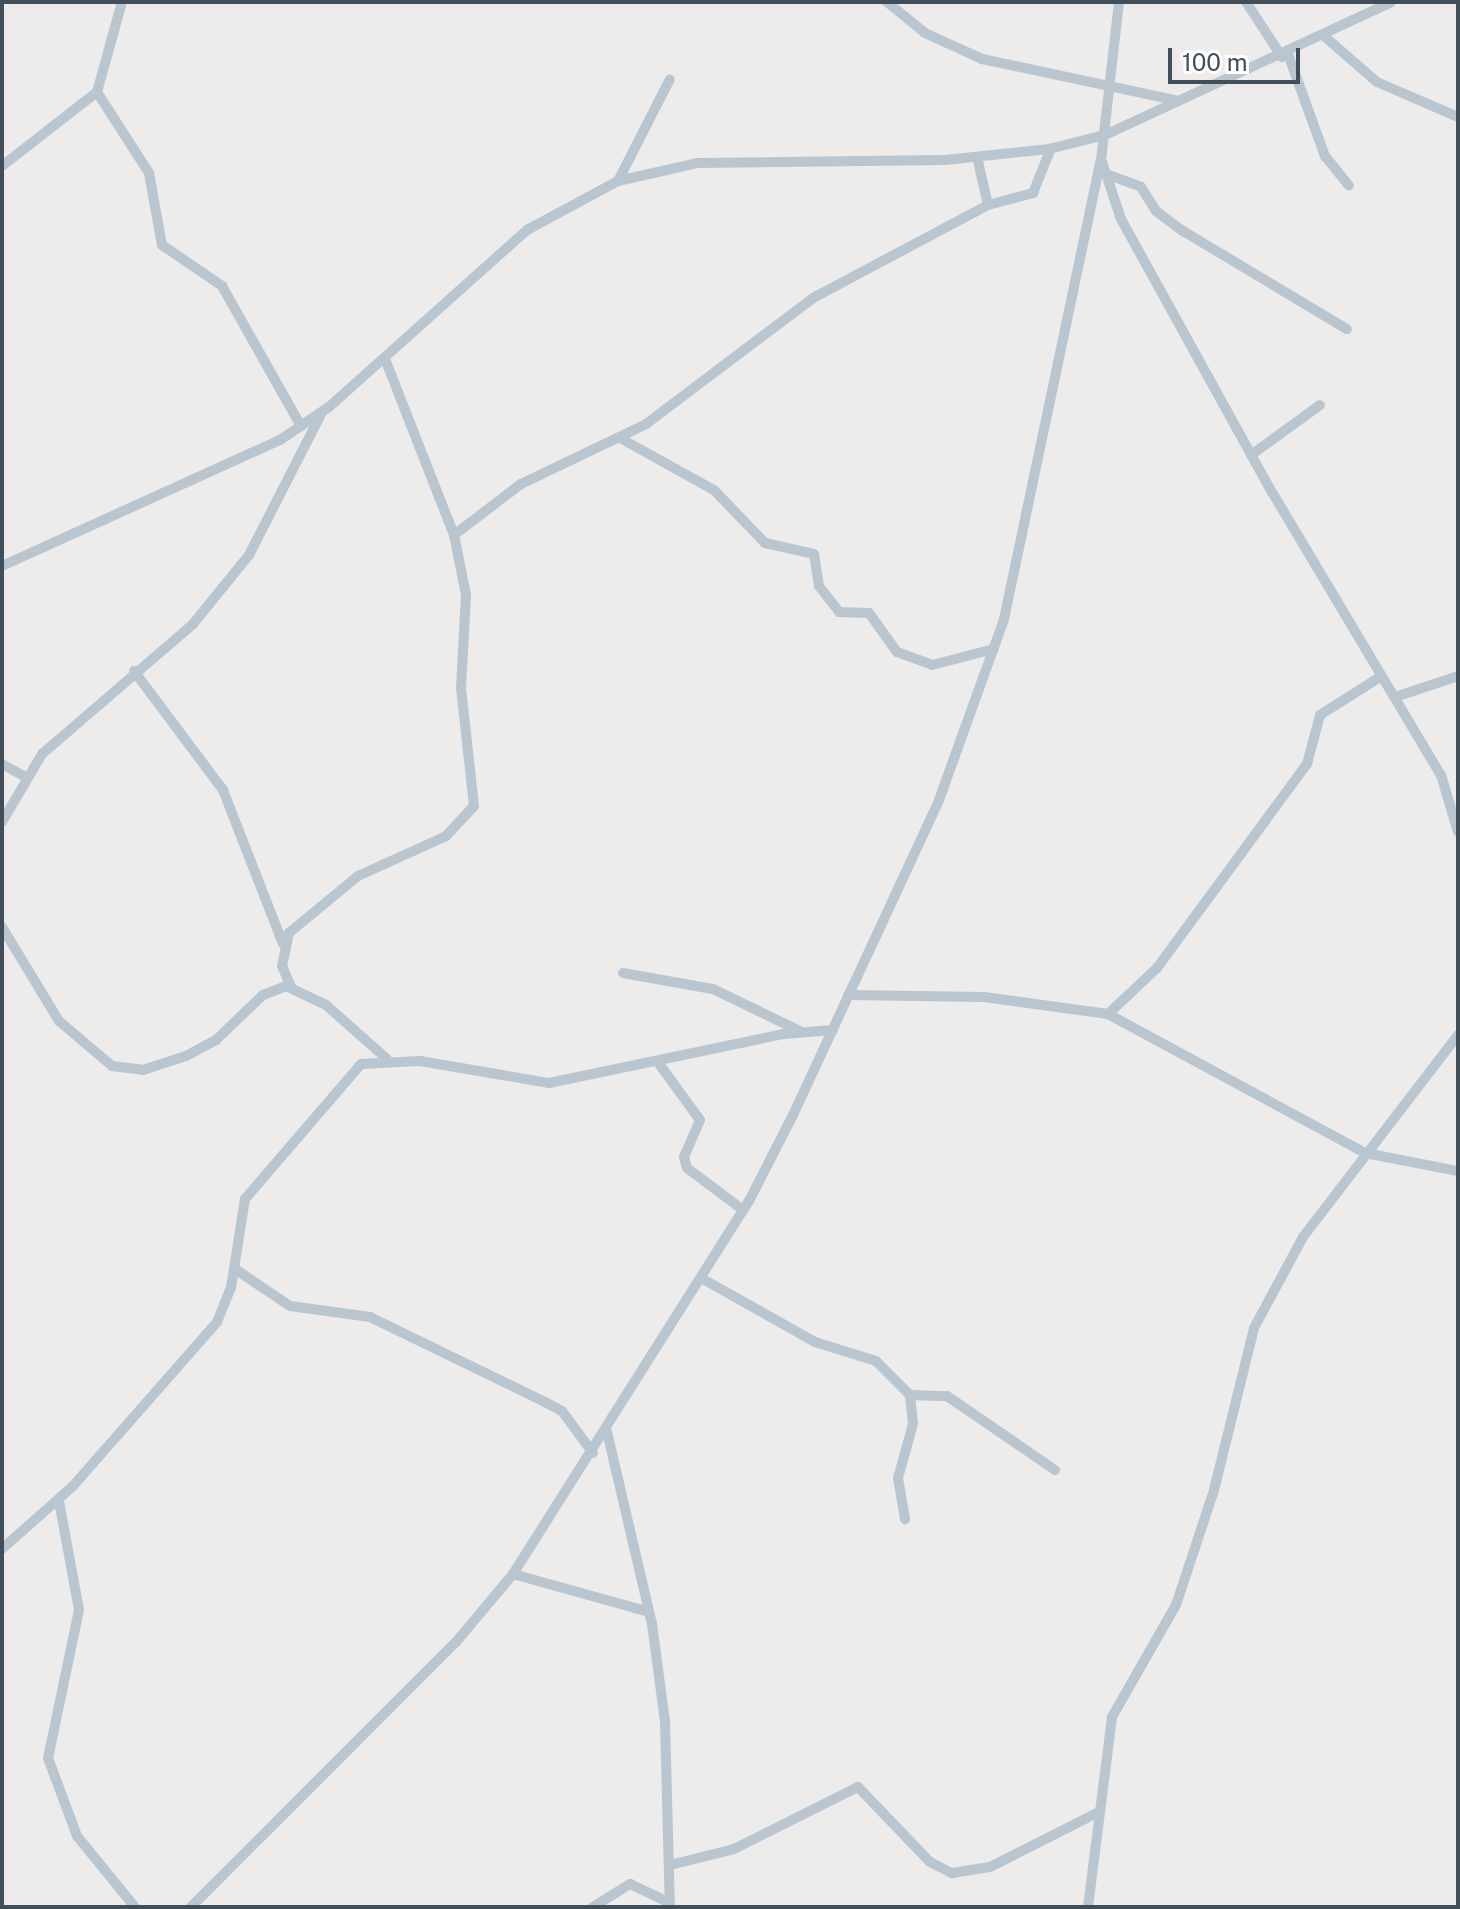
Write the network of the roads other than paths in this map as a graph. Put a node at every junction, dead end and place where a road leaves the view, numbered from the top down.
1 (122, 2) edge
2 (887, 2) edge
3 (1119, 2) edge
4 (1246, 2) edge
5 (1391, 2) edge
6 (1324, 36) junction
7 (1285, 56) junction
8 (670, 79) dead end
9 (1110, 87) junction
10 (97, 92) junction
11 (1179, 101) junction
12 (1458, 117) edge
13 (1105, 135) junction
14 (1051, 148) junction
15 (977, 157) junction
16 (1101, 160) junction
17 (2, 166) edge
18 (1106, 174) junction
19 (618, 181) junction
20 (1349, 186) dead end
21 (988, 205) junction
22 (1347, 329) dead end
23 (385, 359) junction
24 (1320, 405) dead end
25 (322, 413) junction
26 (301, 426) junction
27 (620, 438) junction
28 (1251, 455) junction
29 (454, 535) junction
30 (2, 566) edge
31 (994, 649) junction
32 (134, 671) junction
33 (1458, 676) edge
34 (1380, 677) junction
35 (1395, 697) junction
36 (2, 764) edge
37 (24, 776) junction
38 (2, 822) edge
39 (1458, 832) edge
40 (2, 927) edge
41 (283, 944) junction
42 (282, 966) junction
43 (623, 973) dead end
44 (291, 987) junction
45 (272, 990) junction
46 (848, 995) junction
47 (1108, 1014) junction
48 (833, 1030) junction
49 (800, 1031) junction
50 (1458, 1035) edge
51 (387, 1059) junction
52 (657, 1061) junction
53 (1365, 1153) junction
54 (1458, 1171) edge
55 (743, 1210) junction
56 (235, 1269) junction
57 (701, 1278) junction
58 (910, 1395) junction
59 (607, 1432) junction
60 (593, 1453) junction
61 (1055, 1470) dead end
62 (59, 1501) junction
63 (905, 1519) dead end
64 (2, 1549) edge
65 (513, 1574) junction
66 (649, 1612) junction
67 (1097, 1813) junction
68 (670, 1865) junction
69 (670, 1905) edge
70 (135, 1907) edge
71 (191, 1907) edge
72 (593, 1907) edge
73 (1088, 1907) edge

1 - 10 street
2 - 9 street
3 - 9 street
4 - 7 street
5 - 6 street
6 - 7 street
6 - 12 street
7 - 11 street
7 - 20 street
8 - 19 street
9 - 11 street
9 - 13 street
10 - 17 street
10 - 26 street
11 - 13 street
13 - 14 street
13 - 16 street
14 - 15 street
14 - 21 street
15 - 19 street
15 - 21 street
16 - 18 street
16 - 31 street
18 - 22 street
18 - 28 street
19 - 23 street
21 - 27 street
23 - 25 street
23 - 29 street
24 - 28 street
25 - 26 street
25 - 32 street
26 - 30 street
27 - 29 street
27 - 31 street
28 - 34 street
29 - 41 street
31 - 46 street
32 - 37 street
32 - 41 street
33 - 35 street
34 - 35 street
34 - 47 street
35 - 39 street
36 - 37 street
37 - 38 street
40 - 45 street
41 - 42 street
42 - 44 street
42 - 45 street
43 - 49 street
44 - 45 street
44 - 51 street
46 - 47 street
46 - 48 street
47 - 53 street
48 - 49 street
48 - 55 street
49 - 52 street
50 - 53 street
51 - 52 street
51 - 56 street
52 - 55 street
53 - 54 street
53 - 67 street
55 - 57 street
56 - 60 street
56 - 62 street
57 - 58 street
57 - 59 street
58 - 61 street
58 - 63 street
59 - 60 street
59 - 66 street
60 - 65 street
62 - 64 street
62 - 70 street
65 - 66 street
65 - 71 street
66 - 68 street
67 - 68 street
67 - 73 street
68 - 69 street
69 - 72 street

